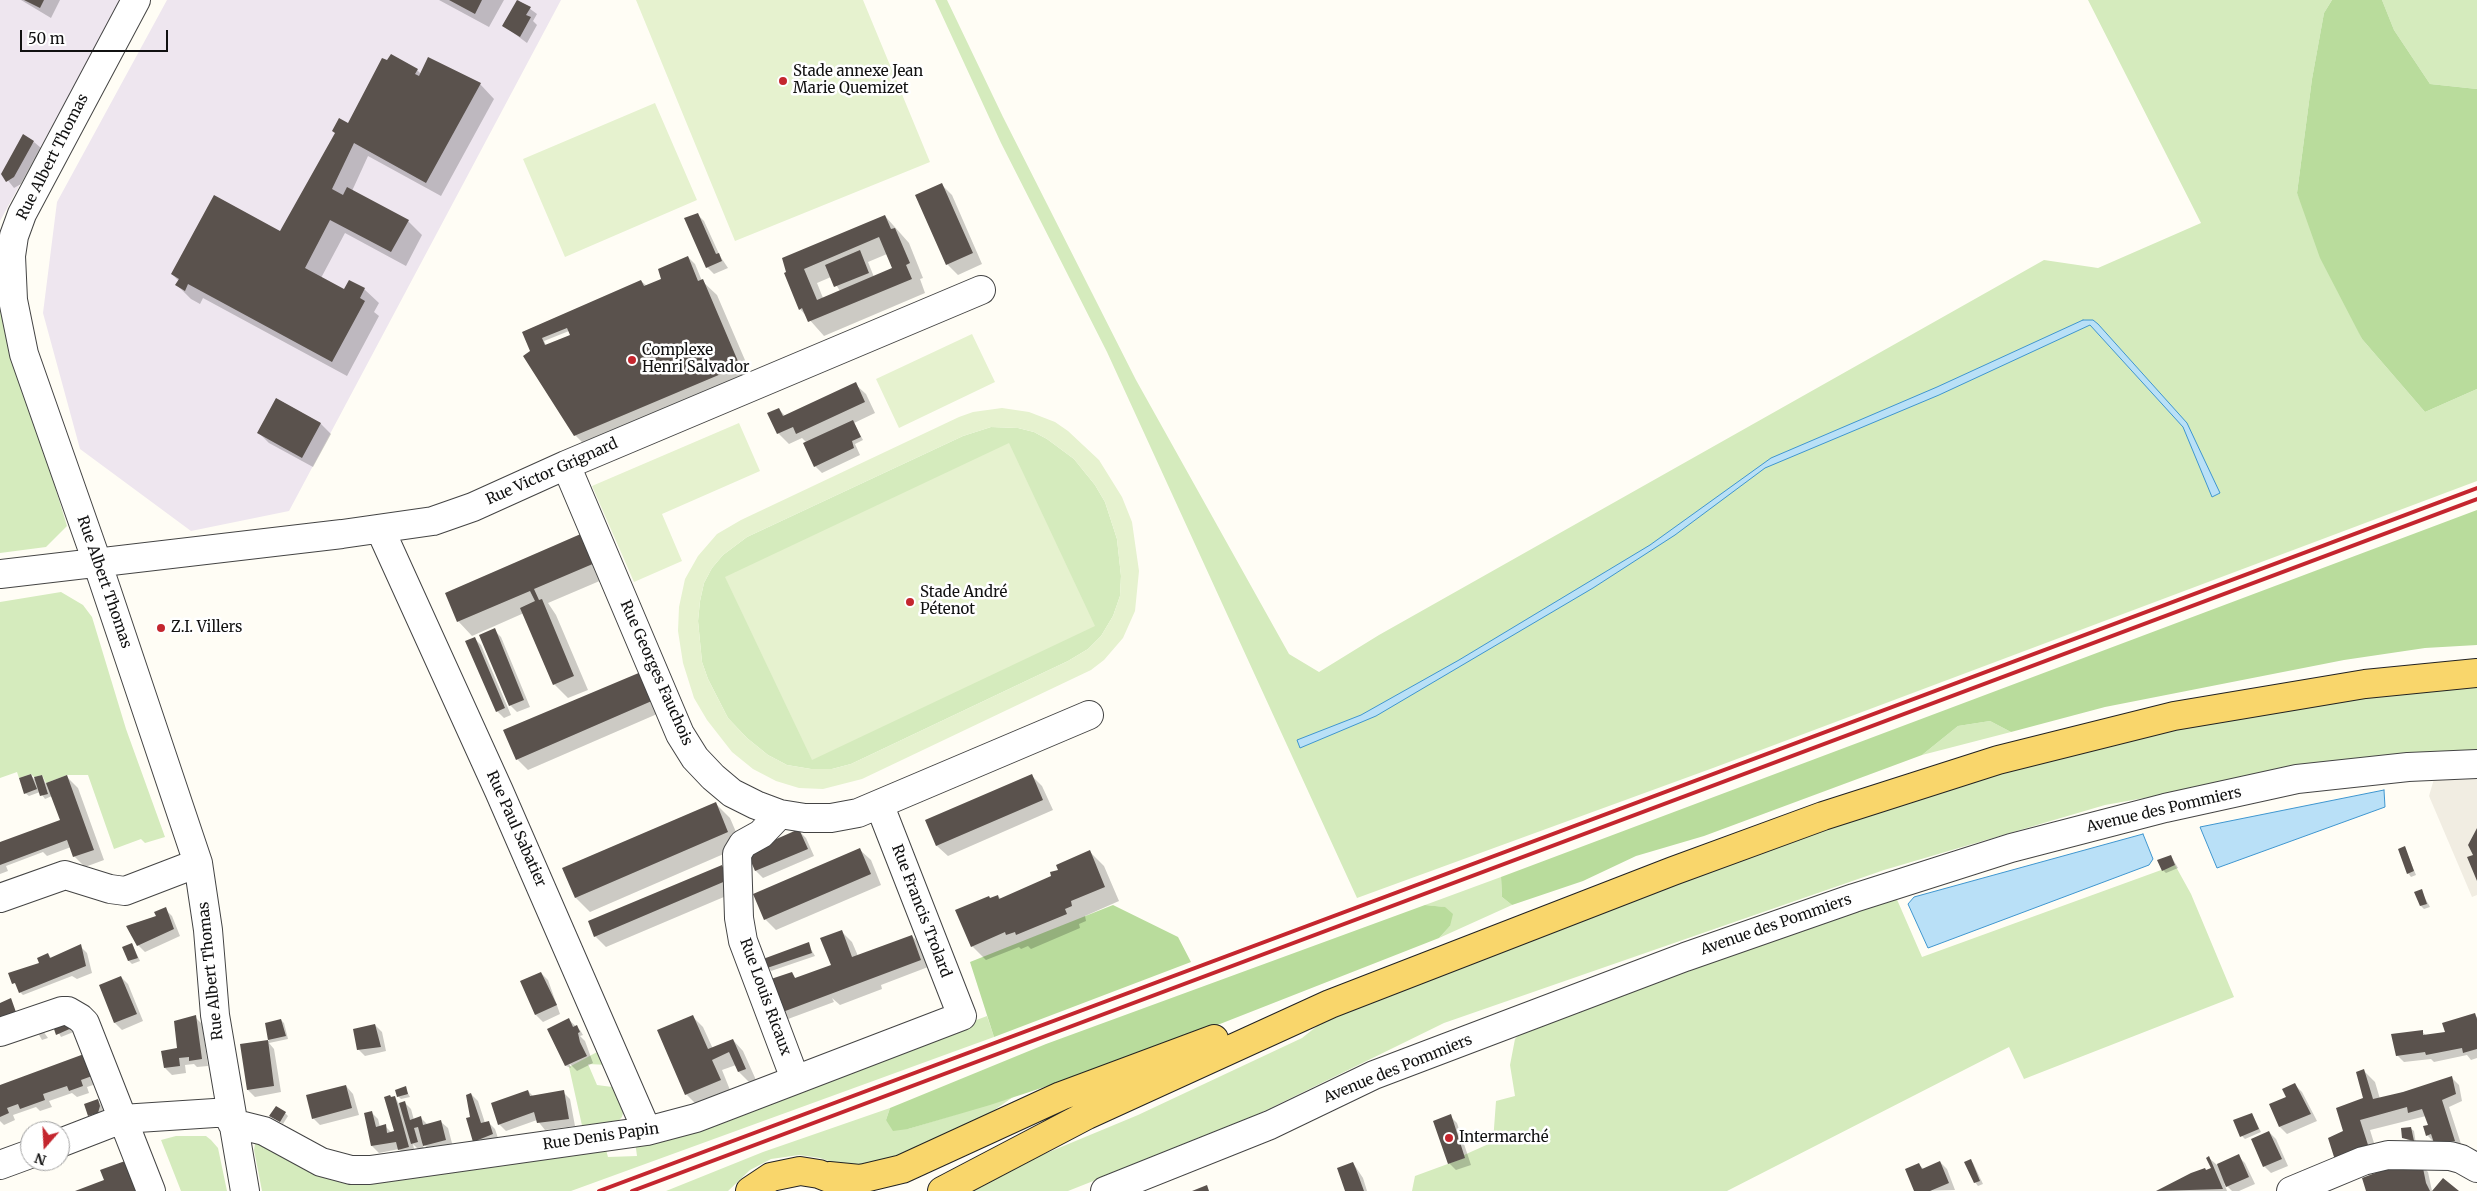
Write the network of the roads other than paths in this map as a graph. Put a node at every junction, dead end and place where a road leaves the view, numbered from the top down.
1 (136, 0) edge
2 (981, 290) dead end
3 (566, 465) junction
4 (380, 529) junction
5 (98, 562) junction
6 (0, 574) edge
7 (2477, 673) edge
8 (1089, 715) dead end
9 (2477, 764) edge
10 (880, 806) junction
11 (780, 814) junction
12 (198, 863) junction
13 (0, 898) edge
14 (1330, 1004) junction
15 (962, 1016) joint
16 (0, 1032) edge
17 (795, 1079) junction
18 (231, 1117) junction
19 (122, 1119) junction
20 (647, 1131) junction
21 (70, 1138) edge
22 (20, 1158) edge
23 (0, 1165) edge
24 (2477, 1168) edge
25 (829, 1176) junction
26 (151, 1191) edge
27 (245, 1191) edge
28 (750, 1191) edge
29 (852, 1191) edge
30 (942, 1191) edge
31 (1105, 1191) edge
32 (2291, 1191) edge

1 - 5 street, Rue Albert Thomas
2 - 3 street, Rue Victor Grignard
3 - 4 street, Rue Victor Grignard
3 - 11 street, Rue Georges Fauchois
4 - 5 street, Rue Victor Grignard
4 - 20 street, Rue Paul Sabatier
5 - 6 street, Rue Victor Grignard
5 - 12 street, Rue Albert Thomas
7 - 14 main road
8 - 10 street, Rue Georges Fauchois
9 - 31 street, Avenue des Pommiers
10 - 11 street, Rue Georges Fauchois
10 - 15 street, Rue Francis Trolard
11 - 17 street, Rue Louis Ricaux
12 - 13 street
12 - 18 street, Rue Albert Thomas
14 - 25 main road
14 - 30 main road
15 - 17 street, Rue Denis Papin
16 - 19 street
17 - 20 street, Rue Denis Papin
18 - 19 street, Rue Denis Papin
18 - 20 street, Rue Denis Papin
18 - 27 street, Rue Albert Thomas
19 - 21 street, Rue Denis Papin
19 - 26 street
22 - 23 street
24 - 32 street
25 - 28 main road
25 - 29 main road

